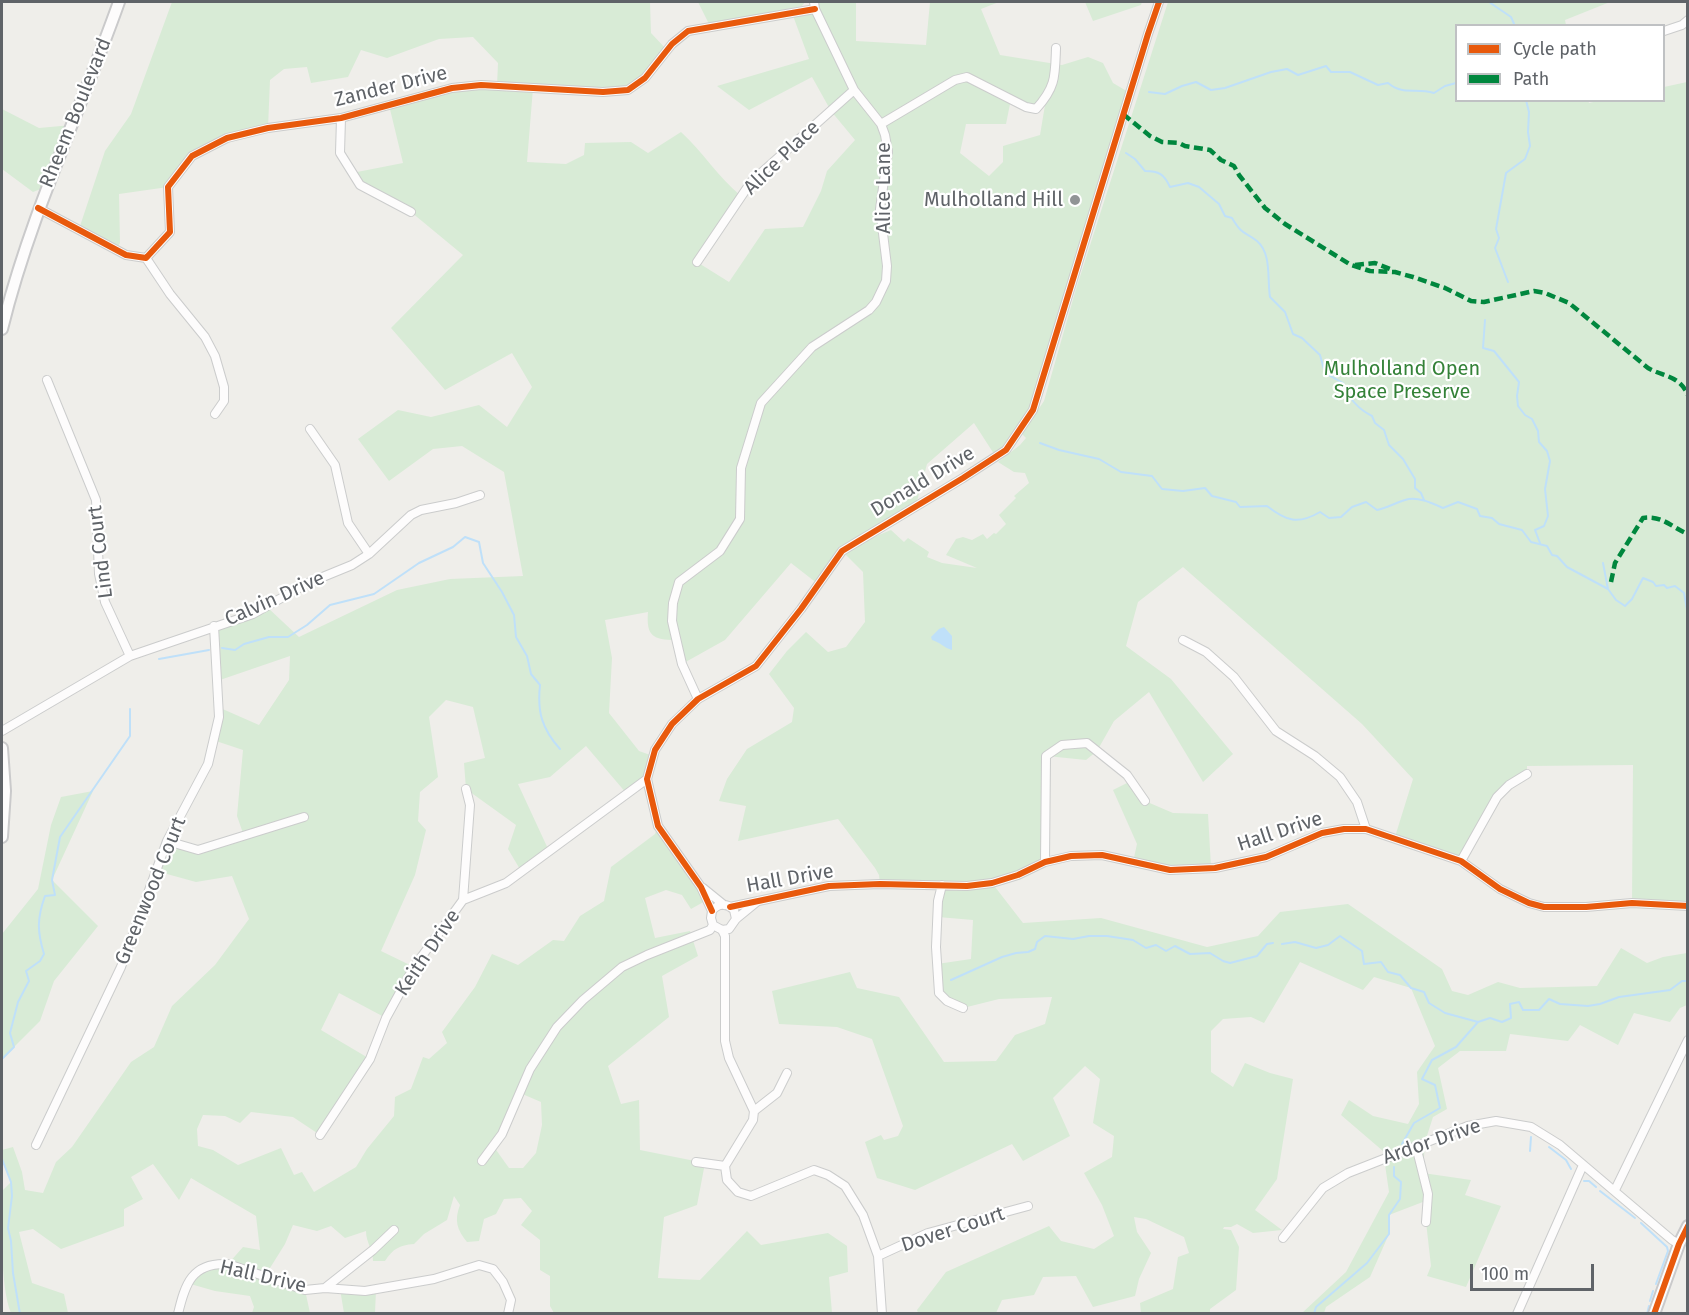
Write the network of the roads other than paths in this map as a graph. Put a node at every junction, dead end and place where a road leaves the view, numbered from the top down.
1 (119, 2) edge
2 (1160, 2) edge
3 (815, 5) edge
4 (1688, 20) edge
5 (1665, 31) edge
6 (1056, 48) dead end
7 (854, 90) junction
8 (341, 118) junction
9 (881, 124) junction
10 (38, 208) junction
11 (411, 212) dead end
12 (146, 258) junction
13 (697, 262) dead end
14 (2, 329) edge
15 (47, 380) dead end
16 (214, 414) dead end
17 (310, 429) dead end
18 (480, 495) dead end
19 (369, 554) junction
20 (214, 626) junction
21 (1183, 640) dead end
22 (130, 656) junction
23 (698, 699) junction
24 (2, 731) edge
25 (2, 748) edge
26 (1527, 774) dead end
27 (646, 779) junction
28 (466, 789) dead end
29 (3, 792) edge
30 (1145, 801) dead end
31 (304, 817) dead end
32 (1365, 829) junction
33 (2, 837) edge
34 (167, 842) junction
35 (1461, 861) junction
36 (1045, 862) junction
37 (942, 885) junction
38 (701, 887) junction
39 (464, 900) junction
40 (759, 901) junction
41 (727, 906) junction
42 (1688, 906) edge
43 (712, 911) junction
44 (736, 919) junction
45 (713, 925) junction
46 (722, 930) junction
47 (963, 1008) dead end
48 (1688, 1040) edge
49 (787, 1073) dead end
50 (754, 1111) junction
51 (320, 1135) dead end
52 (36, 1145) dead end
53 (1416, 1146) junction
54 (482, 1161) dead end
55 (696, 1162) dead end
56 (725, 1166) junction
57 (1583, 1166) junction
58 (1615, 1190) junction
59 (1028, 1206) dead end
60 (1426, 1222) dead end
61 (1688, 1226) edge
62 (394, 1230) dead end
63 (1283, 1238) dead end
64 (1679, 1244) junction
65 (878, 1256) junction
66 (325, 1288) junction
67 (178, 1314) edge
68 (508, 1314) edge
69 (882, 1314) edge
70 (1517, 1314) edge
71 (1654, 1314) edge

1 - 10 street, Rheem Boulevard
2 - 23 street, Donald Drive
3 - 7 street, Alice Lane
3 - 8 street, Zander Drive
4 - 5 street
6 - 9 street
7 - 9 street, Alice Lane
7 - 13 street, Alice Place
8 - 11 street
8 - 12 street, Zander Drive
9 - 23 street, Alice Lane
10 - 12 street
10 - 14 street, Rheem Boulevard
12 - 16 street
15 - 22 street, Lind Court
17 - 19 street
18 - 19 street, Calvin Drive
19 - 20 street, Calvin Drive
20 - 22 street, Calvin Drive
20 - 34 street, Greenwood Court
21 - 32 street
22 - 24 street, Calvin Drive
23 - 27 street, Donald Drive
25 - 29 street
26 - 35 street
27 - 38 street
27 - 39 street, Keith Drive
28 - 39 street
29 - 33 street
30 - 36 street
31 - 34 street
32 - 35 street, Hall Drive
32 - 36 street, Hall Drive
34 - 52 street, Greenwood Court
35 - 42 street, Hall Drive
36 - 37 street, Hall Drive
37 - 40 street, Hall Drive
37 - 47 street
38 - 41 street
38 - 43 street
39 - 51 street, Keith Drive
40 - 41 street, Hall Drive
40 - 44 street, Hall Drive
41 - 43 street
41 - 44 street
43 - 45 street
44 - 46 street
45 - 46 street
45 - 54 street
46 - 50 street
48 - 58 street
49 - 50 street
50 - 56 street
53 - 57 street, Ardor Drive
53 - 60 street
53 - 63 street, Ardor Drive
55 - 56 street
56 - 65 street
57 - 58 street, Ardor Drive
57 - 70 street
58 - 64 street, Ardor Drive
59 - 65 street, Dover Court
61 - 64 street
62 - 66 street, Hall Drive
64 - 71 street
65 - 69 street
66 - 67 street, Hall Drive
66 - 68 street

